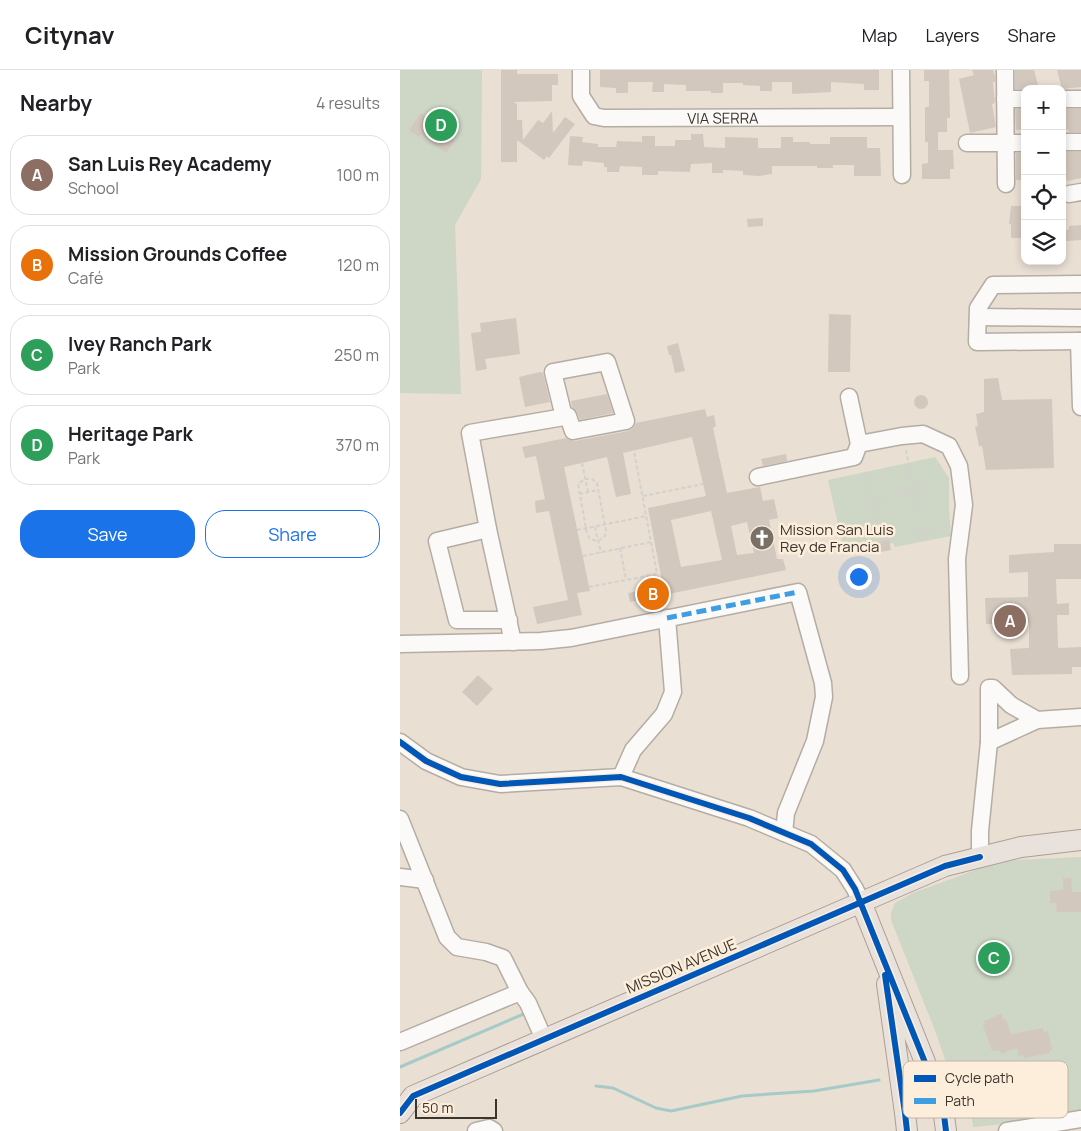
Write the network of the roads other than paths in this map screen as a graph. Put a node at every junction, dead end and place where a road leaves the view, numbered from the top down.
1 (581, 70) edge
2 (901, 70) edge
3 (1005, 70) edge
4 (1005, 98) junction
5 (1021, 99) edge
6 (1066, 99) edge
7 (1081, 99) edge
8 (901, 117) junction
9 (1021, 142) edge
10 (1066, 142) edge
11 (1081, 142) edge
12 (967, 143) dead end
13 (1006, 143) junction
14 (902, 175) dead end
15 (1006, 184) dead end
16 (1081, 284) edge
17 (978, 317) junction
18 (1081, 318) edge
19 (1080, 342) edge
20 (849, 397) dead end
21 (1081, 407) edge
22 (564, 417) junction
23 (860, 444) junction
24 (758, 477) dead end
25 (488, 529) junction
26 (667, 618) junction
27 (509, 620) junction
28 (513, 642) junction
29 (400, 644) edge
30 (960, 676) dead end
31 (1011, 705) junction
32 (1081, 717) edge
33 (1037, 720) junction
34 (1006, 734) junction
35 (400, 742) edge
36 (989, 742) junction
37 (621, 777) junction
38 (400, 821) edge
39 (784, 833) junction
40 (1081, 840) edge
41 (980, 857) junction
42 (400, 877) edge
43 (425, 880) junction
44 (861, 902) junction
45 (883, 955) junction
46 (520, 992) junction
47 (544, 1039) junction
48 (400, 1042) edge
49 (925, 1061) edge
50 (903, 1092) edge
51 (407, 1094) edge
52 (400, 1113) edge
53 (906, 1118) edge
54 (944, 1118) edge
55 (1080, 1122) edge
56 (476, 1131) edge
57 (494, 1131) edge
58 (907, 1131) edge
59 (946, 1131) edge
60 (1007, 1131) edge

1 - 8 street, VIA SERRA
2 - 8 street
3 - 4 street
4 - 5 street
4 - 13 street
6 - 7 street
8 - 14 street
9 - 13 street
10 - 11 street
12 - 13 street
13 - 15 street
16 - 17 street
17 - 18 street
17 - 19 street
19 - 21 street
20 - 23 street
22 - 22 street
22 - 25 street
23 - 24 street
23 - 30 street
25 - 27 street
25 - 27 street
26 - 28 street
26 - 37 street
26 - 39 street
27 - 28 street
28 - 29 street
31 - 33 street
31 - 34 street
31 - 36 street
32 - 33 street
33 - 34 street
34 - 36 street
35 - 37 street
36 - 41 street
37 - 39 street
38 - 43 street
39 - 44 street
40 - 41 main road, MISSION AVENUE
41 - 44 main road, MISSION AVENUE
42 - 43 street
43 - 46 street
44 - 45 main road
44 - 47 main road, MISSION AVENUE
45 - 49 main road
45 - 50 main road
46 - 47 street
46 - 48 street
47 - 51 main road, MISSION AVENUE
51 - 52 main road, MISSION AVENUE
53 - 58 main road
54 - 59 main road
55 - 60 street
56 - 57 street

